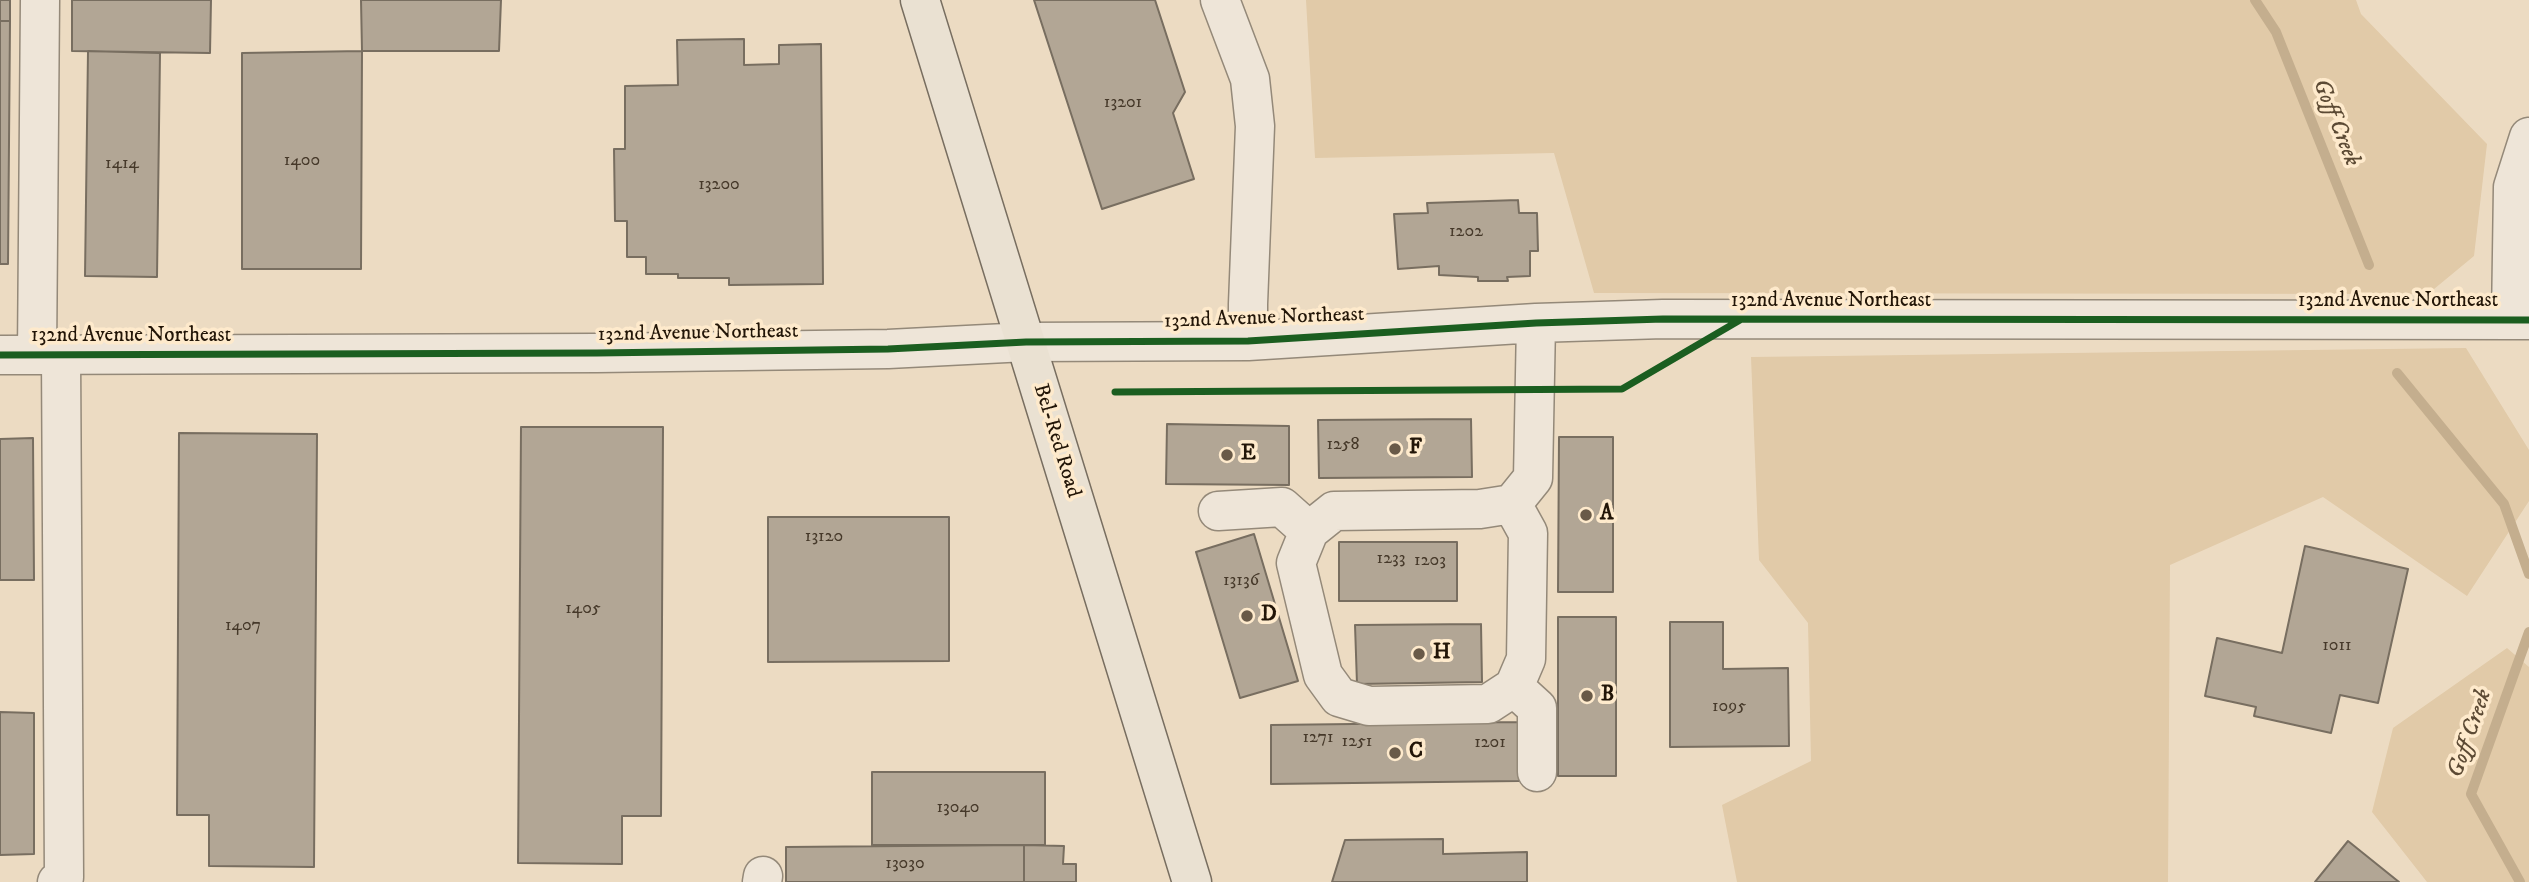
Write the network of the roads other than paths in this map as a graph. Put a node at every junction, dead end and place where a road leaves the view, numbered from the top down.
1 (40, 0) edge
2 (920, 0) edge
3 (1220, 0) edge
4 (2529, 137) edge
5 (2520, 320) edge
6 (1536, 323) junction
7 (1248, 341) junction
8 (1026, 342) junction
9 (33, 355) edge
10 (1512, 503) junction
11 (1218, 512) dead end
12 (1309, 531) junction
13 (1514, 687) junction
14 (1537, 772) dead end
15 (57, 882) edge
16 (1192, 882) edge

1 - 9 street
2 - 8 main road, Bel-Red Road
3 - 7 street
4 - 5 street
5 - 6 street, 132nd Avenue Northeast
6 - 7 street, 132nd Avenue Northeast
6 - 10 street
7 - 8 street, 132nd Avenue Northeast
8 - 9 street, 132nd Avenue Northeast
8 - 16 main road, Bel-Red Road
9 - 15 street
10 - 12 street
10 - 13 street
11 - 12 street
12 - 13 street
13 - 14 street

